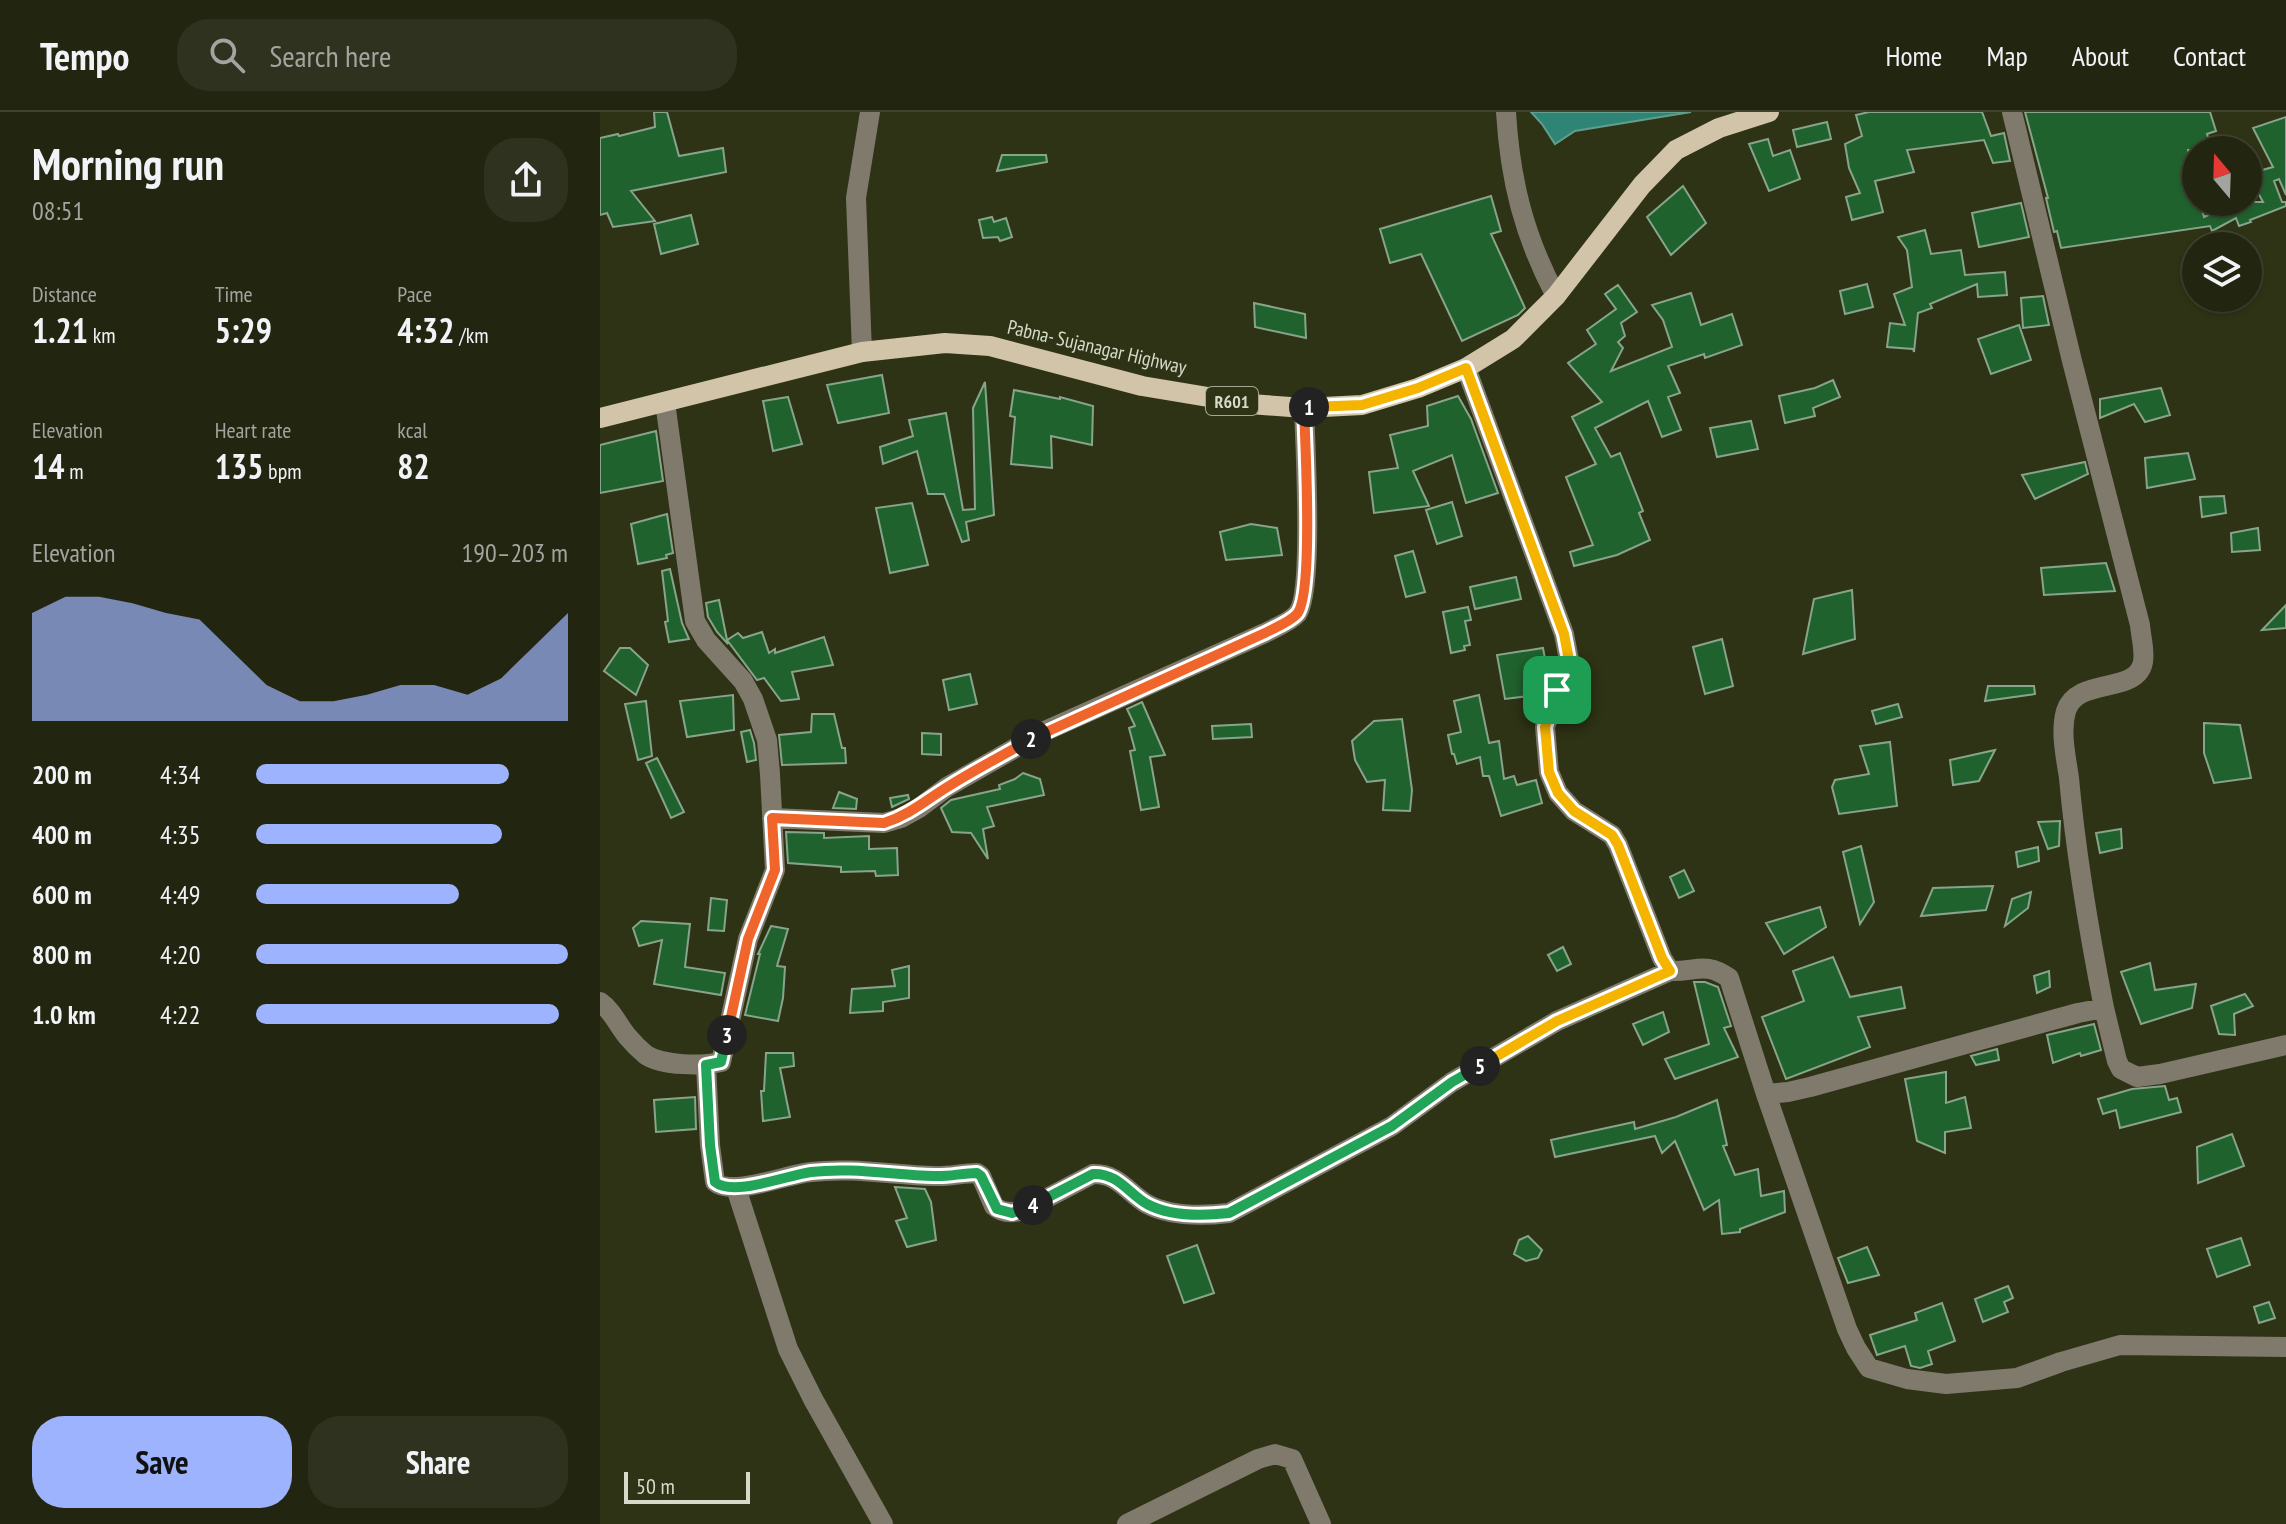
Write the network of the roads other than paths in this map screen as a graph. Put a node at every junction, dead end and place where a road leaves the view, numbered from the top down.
1 (870, 112) edge
2 (1506, 112) edge
3 (1769, 112) edge
4 (2012, 112) edge
5 (1556, 296) junction
6 (862, 352) junction
7 (1466, 368) junction
8 (665, 402) junction
9 (1304, 408) junction
10 (600, 418) edge
11 (772, 818) junction
12 (1670, 971) junction
13 (600, 1002) edge
14 (2104, 1008) junction
15 (2286, 1045) edge
16 (706, 1065) junction
17 (1766, 1094) junction
18 (736, 1188) junction
19 (2286, 1347) edge
20 (883, 1524) edge
21 (1127, 1524) edge
22 (1321, 1524) edge

1 - 6 street
2 - 5 street
3 - 5 main road, Pabna- Sujanagar Highway / R601
4 - 14 street
5 - 7 main road, Pabna- Sujanagar Highway / R601
6 - 8 main road, Pabna- Sujanagar Highway / R601
6 - 9 main road, Pabna- Sujanagar Highway / R601
7 - 9 main road, Pabna- Sujanagar Highway / R601
7 - 12 street
8 - 10 main road, Pabna- Sujanagar Highway / R601
8 - 11 street
9 - 11 street
11 - 16 street
12 - 17 street
12 - 18 street
13 - 16 street
14 - 15 street
14 - 17 street
16 - 18 street
17 - 19 street
18 - 20 street
21 - 22 street

